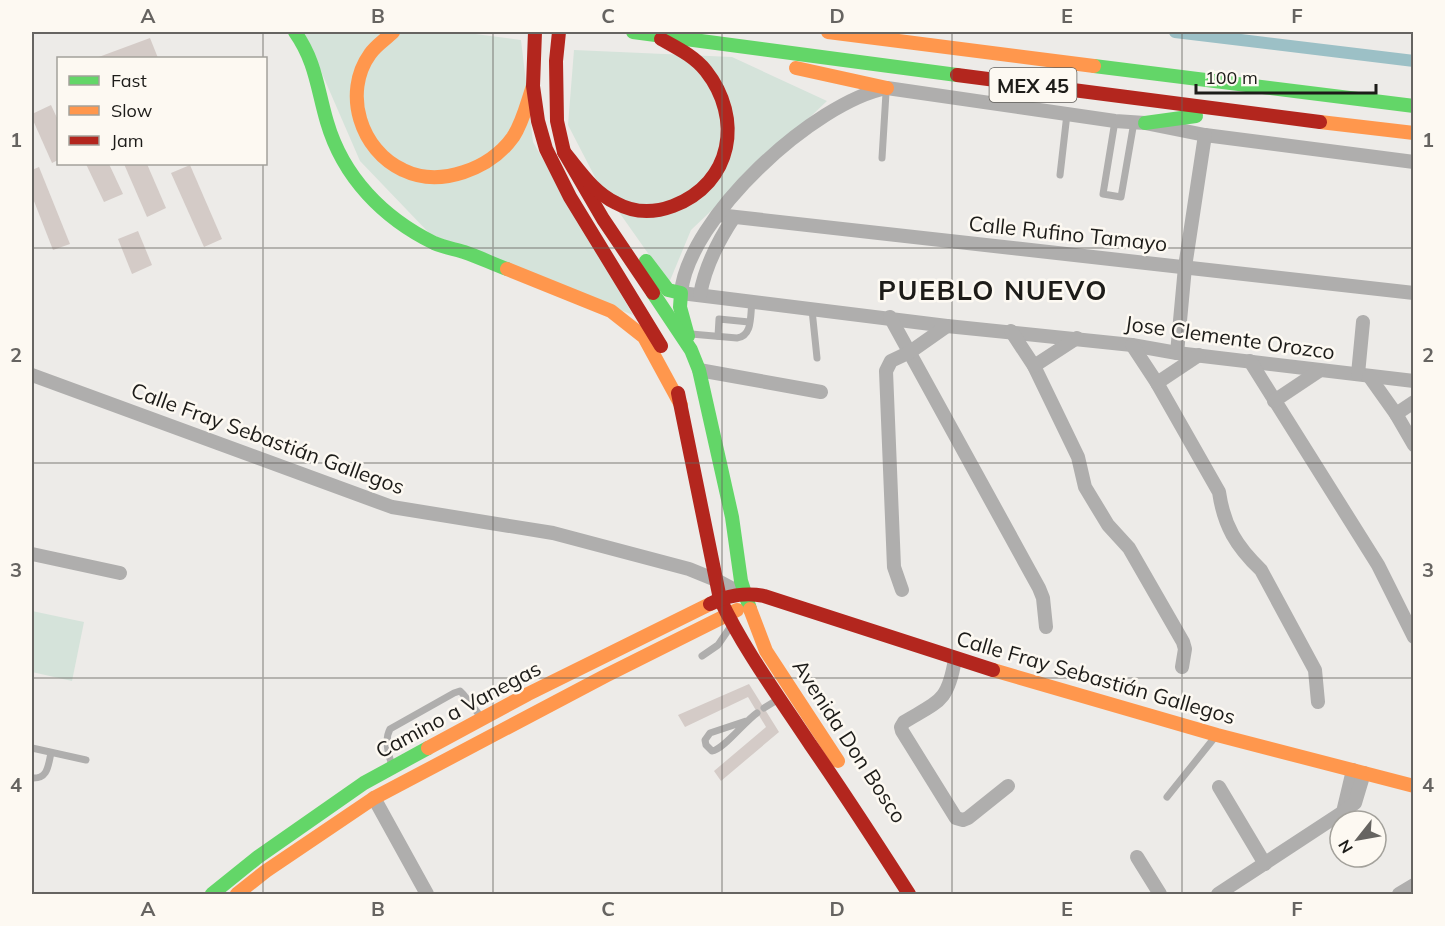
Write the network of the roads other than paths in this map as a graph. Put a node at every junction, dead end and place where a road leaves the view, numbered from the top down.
1 (295, 32) edge
2 (393, 32) edge
3 (535, 32) edge
4 (559, 32) edge
5 (633, 32) edge
6 (828, 32) edge
7 (867, 32) edge
8 (653, 34) junction
9 (883, 39) junction
10 (743, 46) junction
11 (532, 86) junction
12 (887, 88) junction
13 (1413, 106) edge
14 (1225, 111) junction
15 (1067, 114) junction
16 (1115, 121) junction
17 (1140, 123) junction
18 (1412, 133) edge
19 (1205, 135) junction
20 (564, 152) junction
21 (882, 158) dead end
22 (1413, 162) edge
23 (1060, 175) dead end
24 (718, 215) junction
25 (734, 217) junction
26 (603, 219) junction
27 (1185, 267) junction
28 (681, 293) junction
29 (1413, 293) edge
30 (700, 295) junction
31 (752, 302) junction
32 (812, 310) junction
33 (890, 317) junction
34 (749, 322) junction
35 (1363, 322) dead end
36 (947, 326) junction
37 (1011, 331) junction
38 (687, 334) junction
39 (718, 336) junction
40 (1077, 338) junction
41 (1132, 345) junction
42 (691, 350) junction
43 (910, 352) junction
44 (1177, 353) junction
45 (1199, 355) junction
46 (817, 358) dead end
47 (1250, 361) junction
48 (1034, 366) junction
49 (699, 370) junction
50 (1319, 371) junction
51 (32, 375) edge
52 (1364, 375) junction
53 (1413, 381) edge
54 (1157, 383) junction
55 (821, 392) dead end
56 (1274, 401) junction
57 (1413, 402) edge
58 (681, 405) junction
59 (1396, 414) junction
60 (1413, 445) edge
61 (709, 537) junction
62 (735, 540) junction
63 (32, 554) edge
64 (120, 573) dead end
65 (716, 580) junction
66 (902, 590) dead end
67 (720, 599) junction
68 (746, 601) junction
69 (730, 619) junction
70 (1046, 627) dead end
71 (1413, 637) edge
72 (702, 656) dead end
73 (955, 659) junction
74 (1182, 667) dead end
75 (792, 690) junction
76 (779, 698) junction
77 (1318, 702) dead end
78 (482, 719) junction
79 (746, 721) junction
80 (1217, 735) junction
81 (32, 748) edge
82 (51, 753) junction
83 (86, 760) dead end
84 (393, 768) junction
85 (1359, 771) junction
86 (32, 778) edge
87 (1008, 786) dead end
88 (1413, 786) edge
89 (1219, 787) dead end
90 (1167, 796) dead end
91 (374, 798) junction
92 (1137, 857) dead end
93 (1265, 864) junction
94 (1413, 885) edge
95 (212, 894) edge
96 (237, 894) edge
97 (427, 894) edge
98 (909, 894) edge
99 (924, 894) edge
100 (1160, 894) edge
101 (1218, 894) edge
102 (1399, 894) edge

1 - 58 main road
2 - 11 main road
3 - 11 main road
4 - 20 main road
5 - 8 main road, MEX 45
6 - 9 main road, MEX 45
7 - 9 main road
8 - 10 main road, MEX 45
8 - 20 main road
9 - 13 main road, MEX 45
10 - 12 main road
10 - 14 main road, MEX 45
11 - 58 main road
12 - 15 street
12 - 21 lane
12 - 24 street
14 - 17 main road
14 - 18 main road, MEX 45
15 - 16 street
15 - 23 lane
16 - 17 street
16 - 17 lane
17 - 19 street
19 - 22 street
19 - 27 street
20 - 26 main road
24 - 25 street, Calle Rufino Tamayo
24 - 28 street
25 - 27 street, Calle Rufino Tamayo
25 - 30 street
26 - 28 main road
26 - 42 main road
27 - 29 street, Calle Rufino Tamayo
27 - 44 street
28 - 30 street, Jose Clemente Orozco
28 - 38 main road
30 - 31 street, Jose Clemente Orozco
31 - 32 street, Jose Clemente Orozco
31 - 34 lane
32 - 33 street, Jose Clemente Orozco
32 - 46 lane
33 - 36 street, Jose Clemente Orozco
33 - 43 street
34 - 39 lane
34 - 39 lane
35 - 52 street
36 - 37 street, Jose Clemente Orozco
36 - 43 street
37 - 40 street, Jose Clemente Orozco
37 - 48 street
38 - 39 lane
38 - 42 main road
40 - 41 street, Jose Clemente Orozco
40 - 48 street
41 - 44 street, Jose Clemente Orozco
41 - 54 street
42 - 49 main road, Avenida Don Bosco
43 - 66 street
43 - 70 street
44 - 45 street, Jose Clemente Orozco
45 - 47 street, Jose Clemente Orozco
45 - 54 street
47 - 50 street, Jose Clemente Orozco
47 - 56 street
48 - 74 street
49 - 55 street
49 - 62 main road, Avenida Don Bosco
50 - 52 street, Jose Clemente Orozco
50 - 56 street
51 - 65 street, Calle Fray Sebastián Gallegos
52 - 53 street, Jose Clemente Orozco
52 - 59 street
54 - 77 street
56 - 71 street
57 - 59 street
58 - 61 main road, Avenida Don Bosco
59 - 60 street
61 - 62 main road
61 - 65 main road, Avenida Don Bosco
62 - 68 main road, Avenida Don Bosco
63 - 64 street
65 - 67 main road, Avenida Don Bosco
65 - 68 street, Calle Fray Sebastián Gallegos
67 - 68 main road, Camino a Vanegas
67 - 69 main road, Avenida Don Bosco
67 - 78 main road, Camino a Vanegas
68 - 69 main road, Camino a Vanegas
68 - 73 main road, Calle Fray Sebastián Gallegos
68 - 75 main road, Avenida Don Bosco
69 - 72 lane
69 - 76 main road, Avenida Don Bosco
69 - 91 main road, Camino a Vanegas
73 - 80 main road, Calle Fray Sebastián Gallegos
73 - 87 street
75 - 76 lane
75 - 99 main road, Avenida Don Bosco
76 - 79 lane
76 - 98 main road, Avenida Don Bosco
78 - 84 main road, Camino a Vanegas
78 - 84 lane
79 - 79 lane
80 - 85 main road, Calle Fray Sebastián Gallegos
80 - 90 lane
81 - 82 lane
82 - 83 lane
82 - 86 lane
84 - 95 main road, Camino a Vanegas
85 - 88 main road, Calle Fray Sebastián Gallegos
85 - 93 street
89 - 93 street
91 - 96 main road, Camino a Vanegas
91 - 97 street
92 - 100 street
93 - 101 street
94 - 102 street

